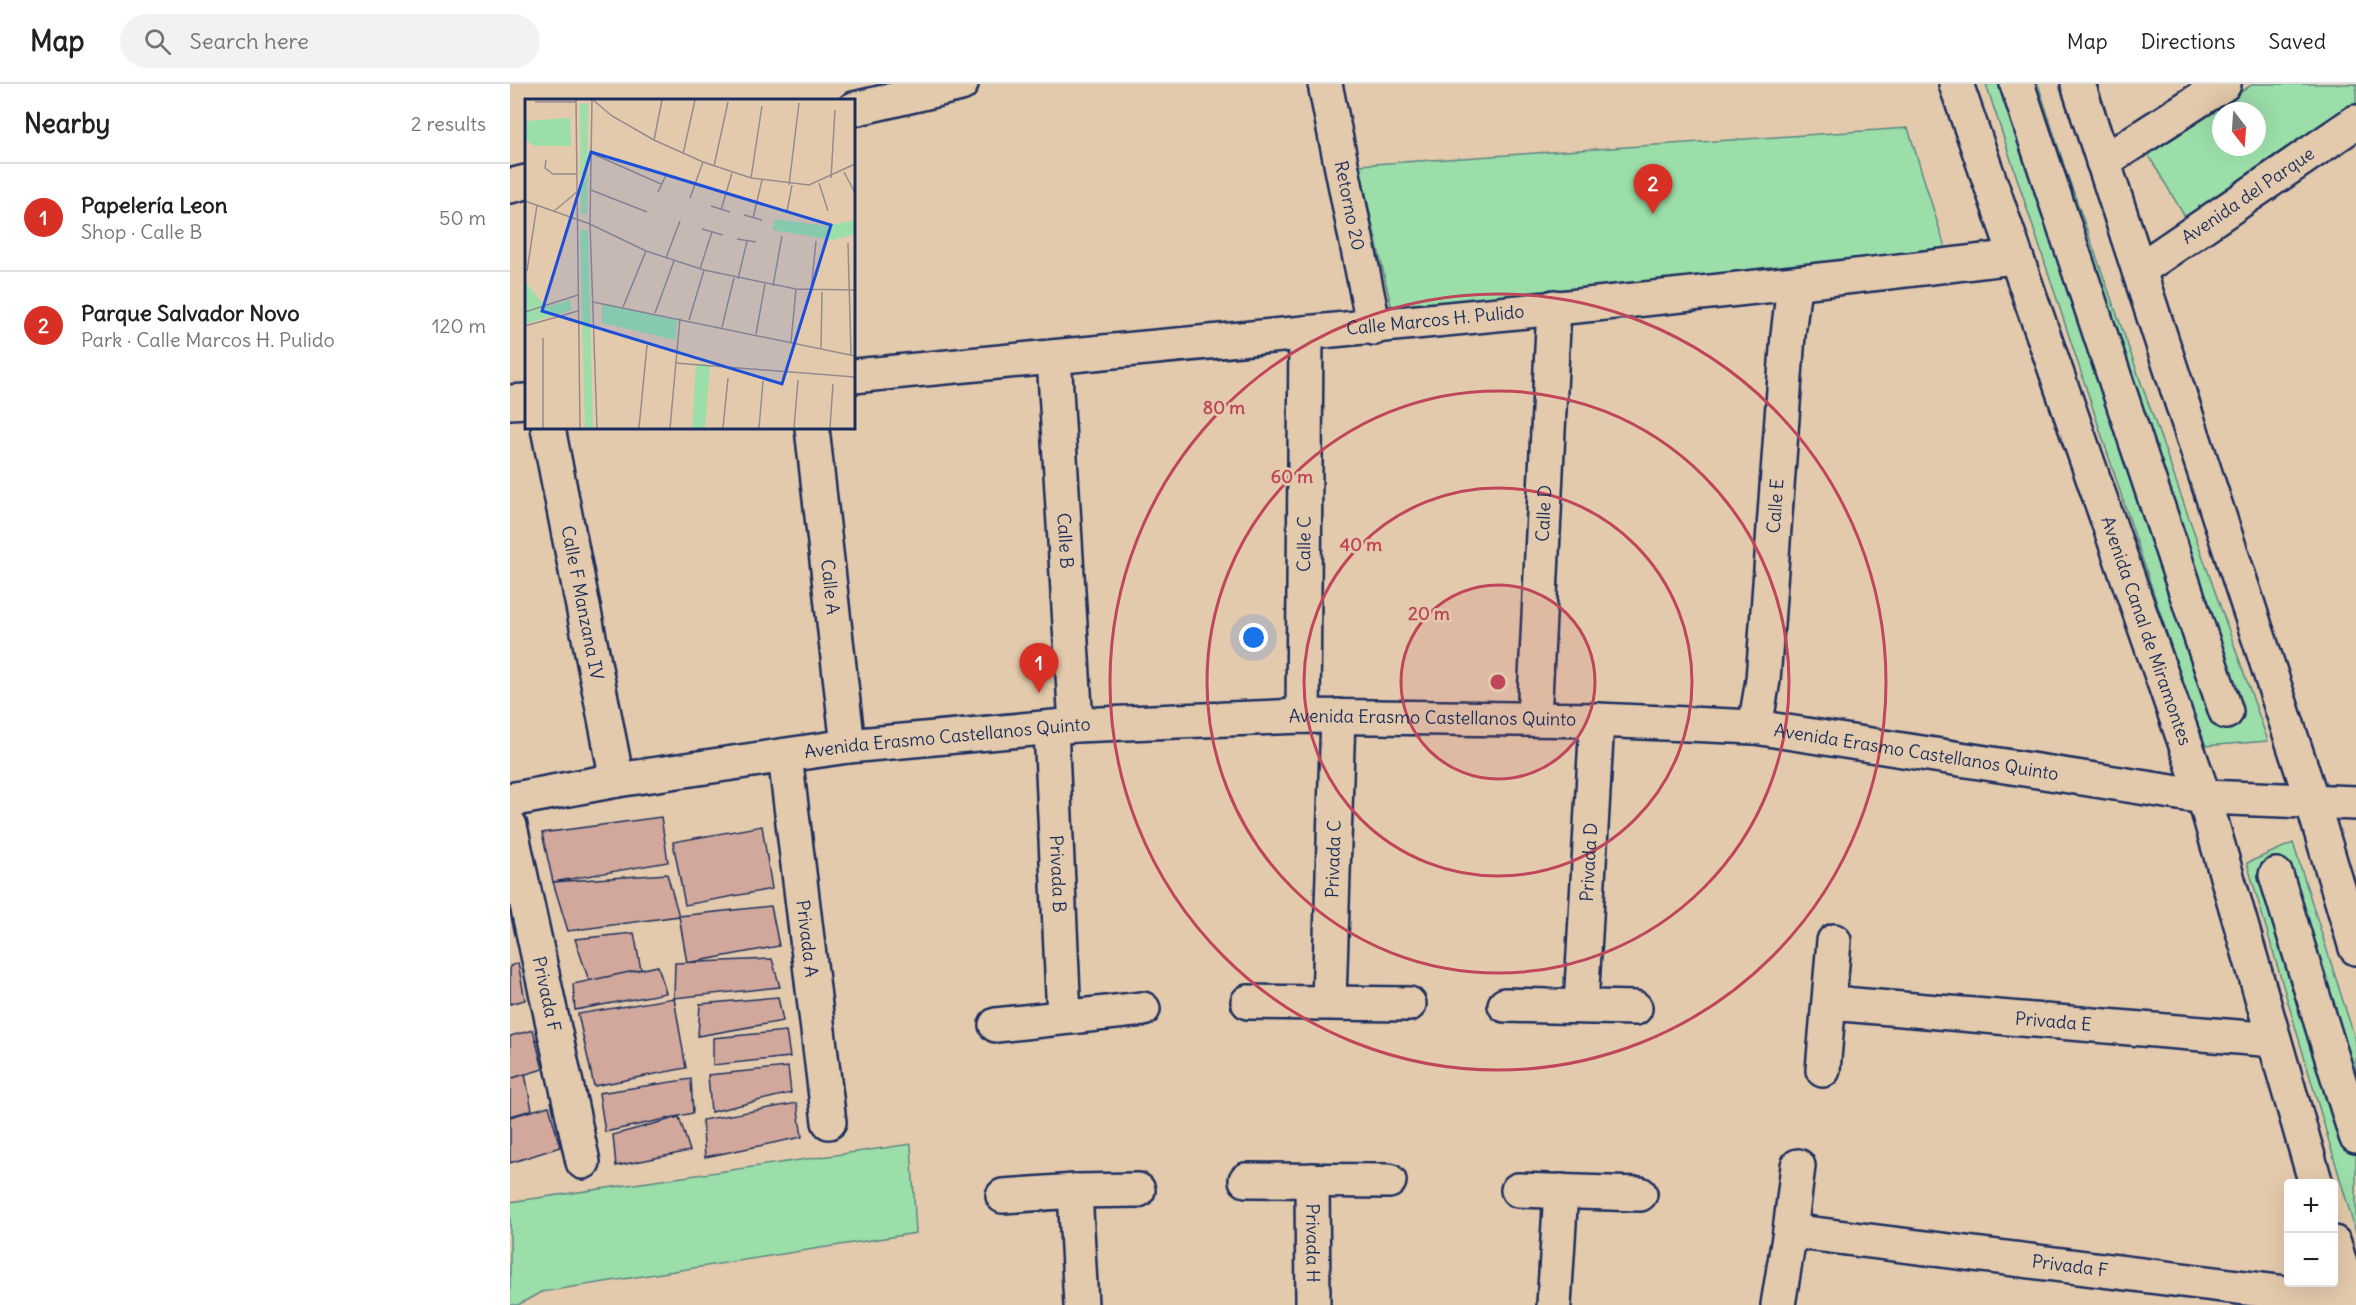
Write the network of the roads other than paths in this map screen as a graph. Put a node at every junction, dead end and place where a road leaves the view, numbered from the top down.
1 (961, 84) edge
2 (1324, 84) edge
3 (1956, 84) edge
4 (2017, 84) edge
5 (2078, 84) edge
6 (2224, 84) edge
7 (855, 109) edge
8 (2356, 122) edge
9 (2103, 162) junction
10 (525, 182) edge
11 (510, 186) edge
12 (2015, 257) junction
13 (2139, 270) junction
14 (1794, 285) junction
15 (1554, 307) junction
16 (1374, 328) junction
17 (1306, 333) junction
18 (1054, 357) junction
19 (855, 376) edge
20 (525, 401) edge
21 (510, 402) edge
22 (548, 429) edge
23 (812, 429) edge
24 (2226, 712) dead end
25 (1303, 716) junction
26 (1338, 716) junction
27 (1534, 719) junction
28 (1597, 720) junction
29 (1064, 727) junction
30 (1755, 727) junction
31 (848, 747) junction
32 (785, 756) junction
33 (617, 780) junction
34 (2204, 797) junction
35 (510, 800) edge
36 (2312, 801) junction
37 (2356, 803) edge
38 (510, 826) edge
39 (2276, 875) dead end
40 (1834, 941) dead end
41 (2356, 948) edge
42 (1329, 1001) junction
43 (1248, 1002) dead end
44 (1830, 1003) junction
45 (1409, 1004) dead end
46 (1505, 1005) dead end
47 (1581, 1006) junction
48 (1635, 1008) dead end
49 (1143, 1009) dead end
50 (1064, 1017) junction
51 (996, 1025) dead end
52 (2274, 1040) junction
53 (1823, 1070) dead end
54 (829, 1122) dead end
55 (2356, 1136) edge
56 (583, 1162) dead end
57 (1798, 1166) dead end
58 (2315, 1179) edge
59 (1246, 1180) dead end
60 (1312, 1180) junction
61 (1389, 1181) dead end
62 (1138, 1190) dead end
63 (1518, 1190) dead end
64 (1075, 1191) junction
65 (1561, 1191) junction
66 (1640, 1194) dead end
67 (1003, 1196) dead end
68 (1790, 1231) junction
69 (2338, 1257) edge
70 (2351, 1303) edge
71 (1081, 1305) edge
72 (1313, 1305) edge
73 (1554, 1305) edge
74 (1778, 1305) edge

1 - 7 street
2 - 16 street, Retorno 20
3 - 12 street, Avenida Canal de Miramontes
4 - 24 street
5 - 9 street
6 - 9 street
8 - 13 street, Avenida del Parque
9 - 13 street
10 - 11 street
12 - 14 street, Calle Marcos H. Pulido
12 - 34 street, Avenida Canal de Miramontes
13 - 36 street
14 - 15 street, Calle Marcos H. Pulido
14 - 30 street, Calle E
15 - 16 street, Calle Marcos H. Pulido
15 - 27 street, Calle D
16 - 17 street, Calle Marcos H. Pulido
17 - 18 street, Calle Marcos H. Pulido
17 - 25 street, Calle C
18 - 19 street, Calle Marcos H. Pulido
18 - 29 street, Calle B
20 - 21 street
22 - 33 street, Calle F Manzana IV
23 - 31 street, Calle A
25 - 26 street, Avenida Erasmo Castellanos Quinto
25 - 29 street, Avenida Erasmo Castellanos Quinto
26 - 27 street, Avenida Erasmo Castellanos Quinto
26 - 42 street, Privada C
27 - 28 street, Avenida Erasmo Castellanos Quinto
28 - 30 street, Avenida Erasmo Castellanos Quinto
28 - 47 street, Privada D
29 - 31 street, Avenida Erasmo Castellanos Quinto
29 - 50 street, Privada B
30 - 34 street, Avenida Erasmo Castellanos Quinto
31 - 32 street, Avenida Erasmo Castellanos Quinto
32 - 33 street, Avenida Erasmo Castellanos Quinto
32 - 54 street, Privada A
33 - 35 street, Avenida Erasmo Castellanos Quinto
34 - 36 street, Avenida Erasmo Castellanos Quinto
34 - 52 street, Avenida Canal de Miramontes
36 - 37 street, Avenida Erasmo Castellanos Quinto
36 - 41 street
38 - 56 street, Privada F
39 - 55 street
40 - 44 street
42 - 43 street
42 - 45 street
44 - 52 street, Privada E
44 - 53 street
46 - 47 street
47 - 48 street
49 - 50 street
50 - 51 street
52 - 58 street, Avenida Canal de Miramontes
57 - 68 street
59 - 60 street, Privada H
60 - 61 street, Privada H
60 - 72 street, Privada H
62 - 64 street
63 - 65 street
64 - 67 street
64 - 71 street
65 - 66 street
65 - 73 street
68 - 70 street, Privada F
68 - 74 street
69 - 70 street

